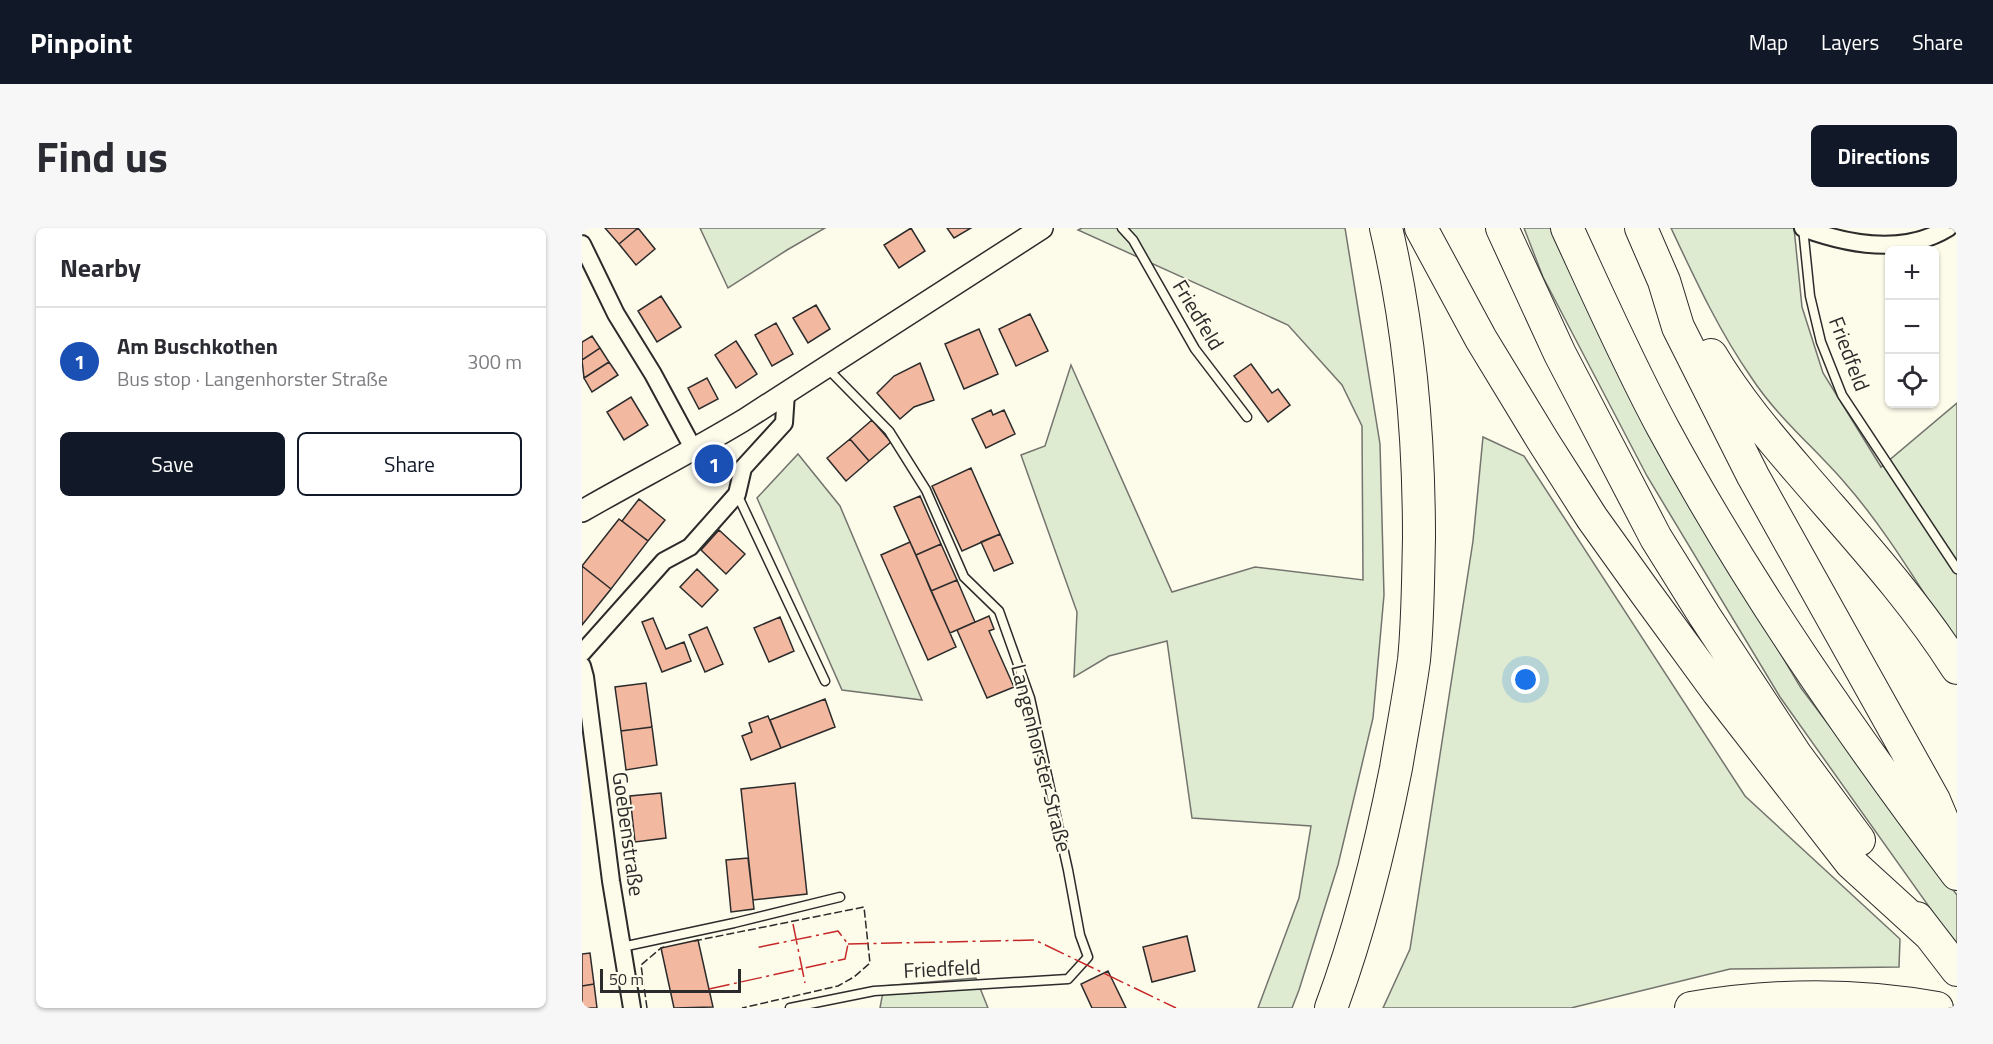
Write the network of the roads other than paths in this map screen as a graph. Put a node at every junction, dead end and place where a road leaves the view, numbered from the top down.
1 (1042, 228) edge
2 (1122, 228) edge
3 (1386, 228) edge
4 (1421, 228) edge
5 (1502, 228) edge
6 (1567, 228) edge
7 (1641, 228) edge
8 (1803, 228) edge
9 (1948, 228) edge
10 (582, 244) edge
11 (1664, 281) junction
12 (826, 367) junction
13 (786, 393) junction
14 (1247, 417) dead end
15 (694, 450) junction
16 (737, 494) junction
17 (582, 511) edge
18 (1957, 569) edge
19 (582, 653) edge
20 (582, 666) edge
21 (1957, 668) edge
22 (825, 681) dead end
23 (1957, 855) edge
24 (1957, 874) edge
25 (840, 897) dead end
26 (1930, 935) junction
27 (622, 947) junction
28 (1088, 957) joint
29 (1957, 970) edge
30 (632, 1008) edge
31 (790, 1008) edge
32 (1332, 1008) edge
33 (1691, 1008) edge
34 (1937, 1008) edge

1 - 12 street
2 - 14 lane, Friedfeld
3 - 32 highway
4 - 26 highway
5 - 26 highway
6 - 24 highway
7 - 11 highway
8 - 9 street
8 - 18 lane, Friedfeld
10 - 15 street
11 - 21 highway
11 - 23 highway
12 - 13 street
12 - 28 lane, Langenhorster Straße
13 - 15 street
13 - 16 street
15 - 17 street
16 - 19 street
16 - 22 lane
20 - 27 street, Goebenstraße
25 - 27 lane
26 - 29 highway
27 - 30 street, Goebenstraße
28 - 31 lane, Friedfeld
33 - 34 highway

